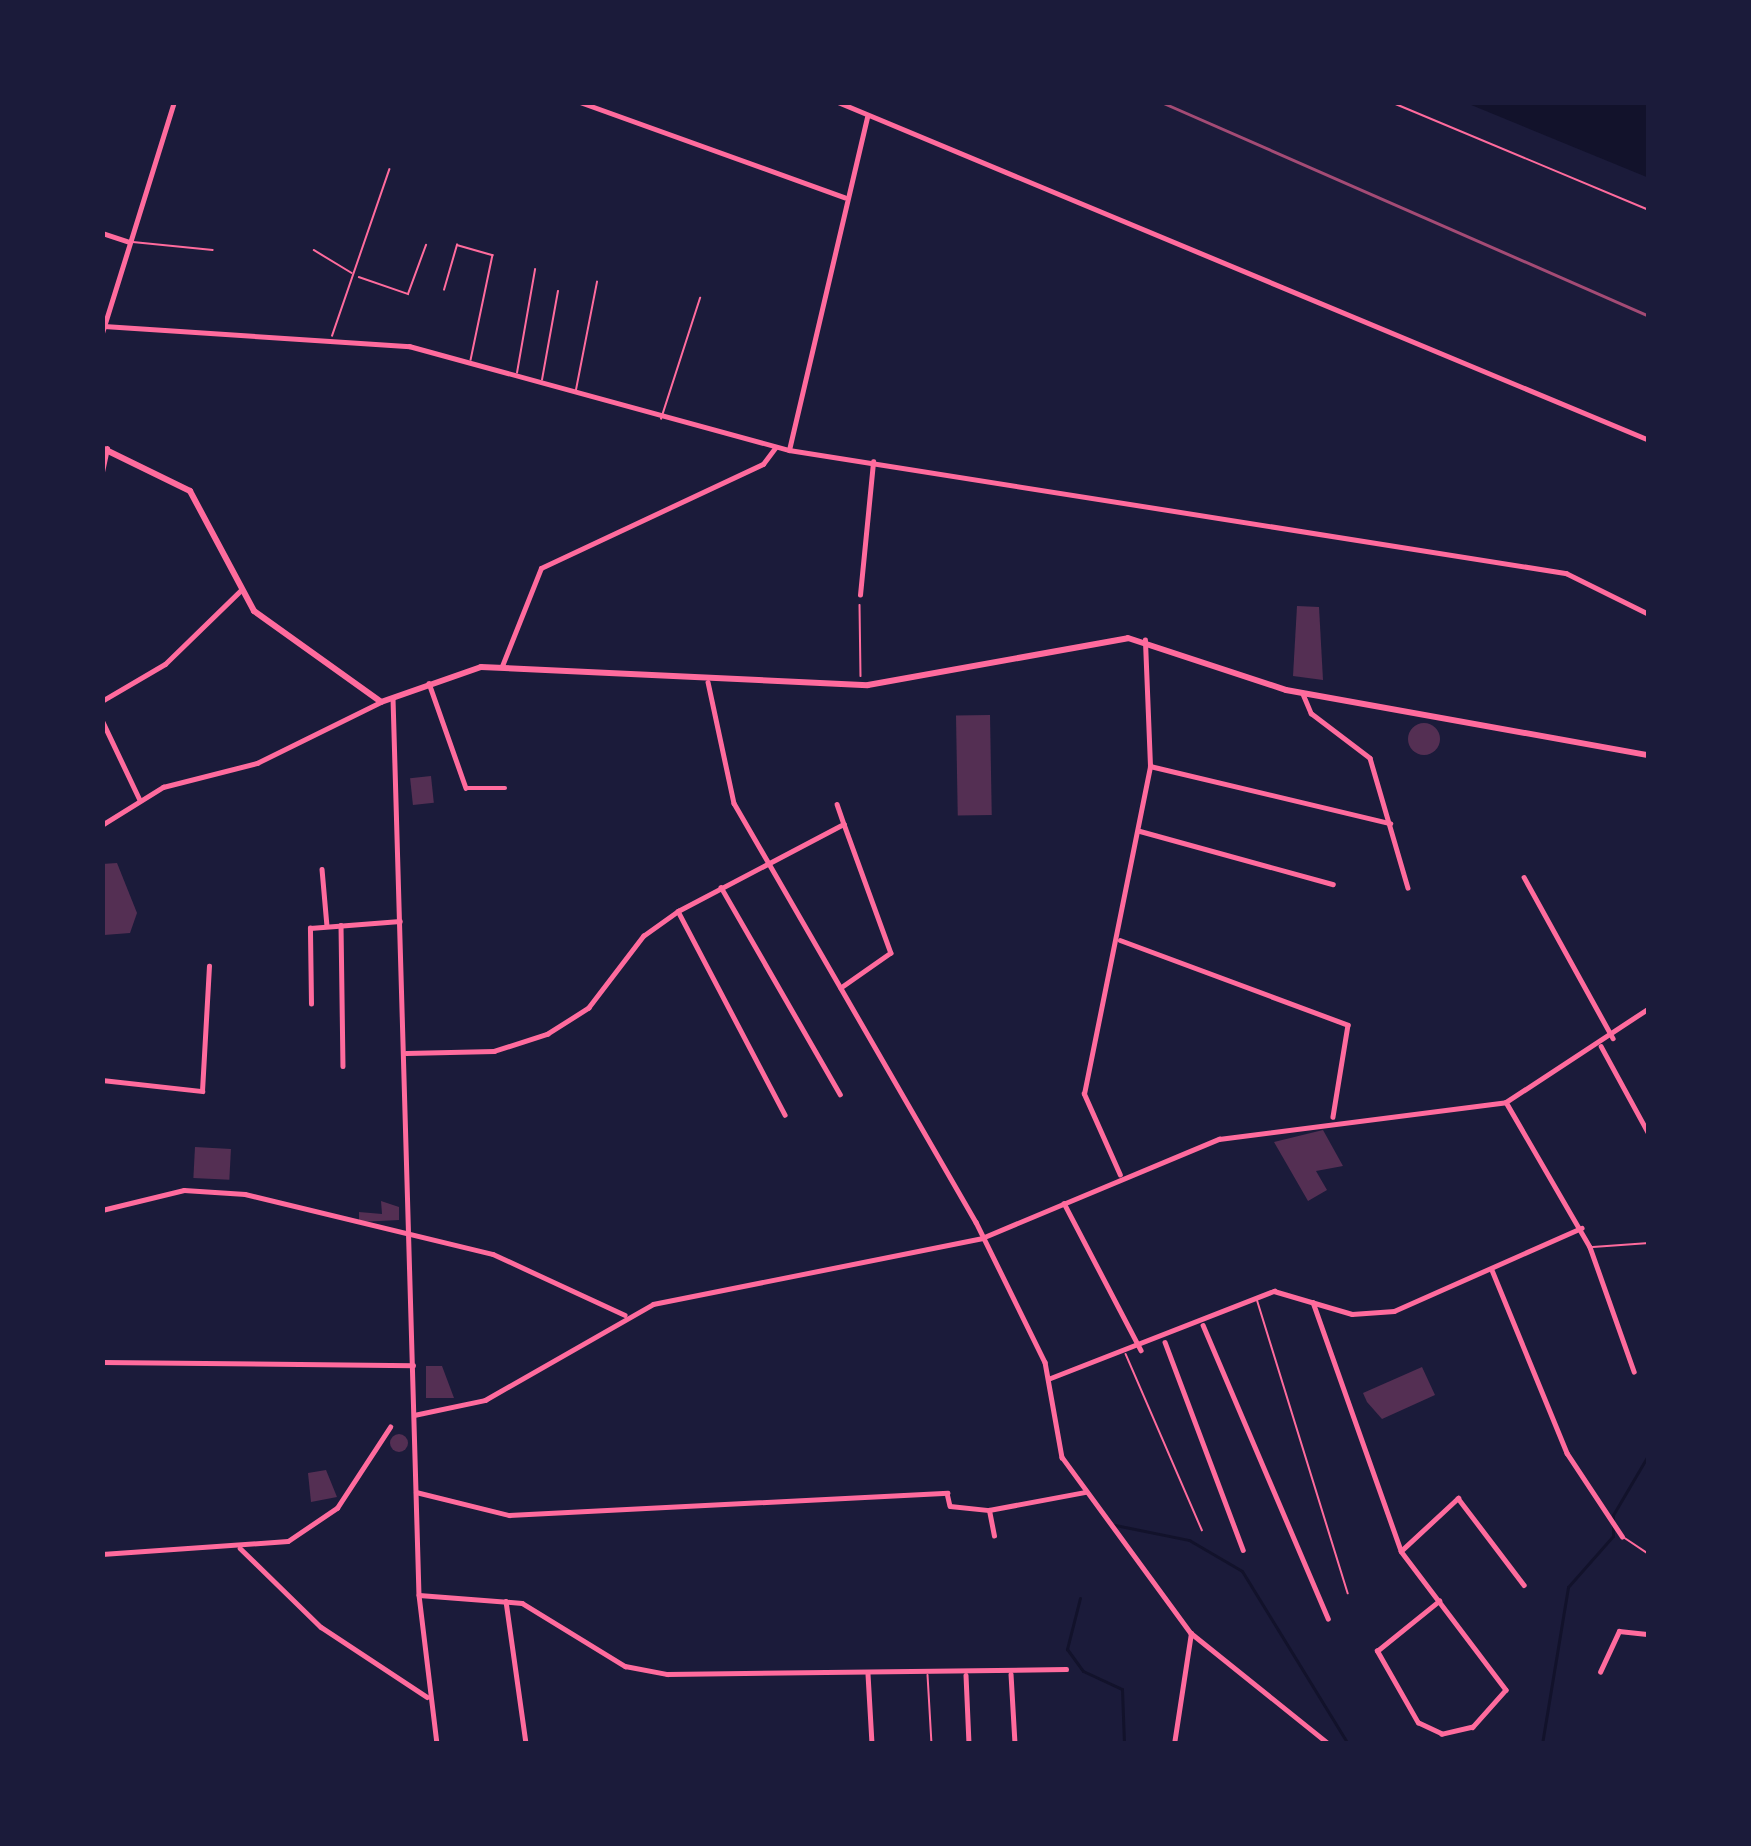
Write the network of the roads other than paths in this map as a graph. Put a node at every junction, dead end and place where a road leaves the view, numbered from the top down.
1 (175, 102) edge
2 (580, 102) edge
3 (838, 102) edge
4 (868, 117) junction
5 (389, 170) dead end
6 (844, 197) junction
7 (102, 233) edge
8 (130, 242) junction
9 (426, 245) dead end
10 (213, 250) dead end
11 (314, 250) dead end
12 (535, 270) dead end
13 (355, 275) junction
14 (597, 283) dead end
15 (444, 290) dead end
16 (558, 291) dead end
17 (700, 298) dead end
18 (103, 330) edge
19 (332, 336) junction
20 (471, 360) junction
21 (517, 373) junction
22 (542, 380) junction
23 (576, 391) junction
24 (662, 419) junction
25 (1649, 440) edge
26 (776, 448) junction
27 (104, 449) edge
28 (789, 450) junction
29 (873, 462) junction
30 (102, 472) edge
31 (240, 591) junction
32 (860, 596) road end
33 (1649, 614) edge
34 (1145, 640) junction
35 (502, 666) junction
36 (708, 682) junction
37 (430, 683) junction
38 (1303, 694) junction
39 (393, 698) junction
40 (102, 701) edge
41 (381, 702) junction
42 (102, 720) edge
43 (1649, 755) edge
44 (1150, 766) junction
45 (505, 788) dead end
46 (140, 800) junction
47 (837, 804) dead end
48 (1390, 823) junction
49 (844, 824) junction
50 (102, 826) edge
51 (1140, 831) junction
52 (766, 863) junction
53 (322, 868) dead end
54 (1524, 877) dead end
55 (1333, 884) dead end
56 (721, 887) junction
57 (1408, 888) dead end
58 (678, 911) junction
59 (400, 921) junction
60 (341, 925) junction
61 (327, 926) junction
62 (1120, 940) junction
63 (209, 965) dead end
64 (841, 988) junction
65 (311, 1004) dead end
66 (1649, 1008) edge
67 (1613, 1037) junction
68 (1600, 1046) junction
69 (404, 1053) junction
70 (343, 1066) dead end
71 (102, 1080) edge
72 (840, 1094) dead end
73 (1506, 1102) junction
74 (785, 1115) dead end
75 (1333, 1118) junction
76 (1649, 1134) edge
77 (1120, 1174) junction
78 (1064, 1203) junction
79 (102, 1210) edge
80 (1581, 1228) junction
81 (409, 1236) junction
82 (982, 1238) junction
83 (1649, 1243) edge
84 (1591, 1247) junction
85 (1492, 1270) junction
86 (1257, 1299) junction
87 (1313, 1302) junction
88 (625, 1315) junction
89 (1203, 1325) junction
90 (1165, 1342) junction
91 (1141, 1350) junction
92 (1126, 1354) junction
93 (102, 1362) edge
94 (413, 1365) junction
95 (1634, 1372) dead end
96 (1048, 1379) junction
97 (414, 1415) junction
98 (390, 1427) dead end
99 (416, 1492) junction
100 (1085, 1492) junction
101 (989, 1510) junction
102 (1202, 1530) dead end
103 (994, 1536) dead end
104 (1622, 1536) joint
105 (240, 1549) junction
106 (1243, 1550) dead end
107 (1401, 1551) junction
108 (102, 1554) edge
109 (1649, 1554) edge
110 (1524, 1585) dead end
111 (1348, 1593) dead end
112 (419, 1595) junction
113 (506, 1599) junction
114 (1438, 1601) junction
115 (1328, 1618) dead end
116 (1191, 1633) junction
117 (1649, 1634) edge
118 (1066, 1669) dead end
119 (1600, 1672) dead end
120 (868, 1674) junction
121 (1011, 1674) junction
122 (928, 1675) junction
123 (966, 1675) junction
124 (427, 1697) junction
125 (437, 1744) edge
126 (526, 1744) edge
127 (872, 1744) edge
128 (932, 1744) edge
129 (969, 1744) edge
130 (1015, 1744) edge
131 (1174, 1744) edge
132 (1329, 1744) edge

1 - 8 street
2 - 6 street
3 - 4 street
4 - 6 street
4 - 25 street
5 - 13 lane
6 - 28 street
7 - 8 street
8 - 10 lane
8 - 18 street
9 - 13 lane
11 - 13 lane
12 - 21 lane
13 - 19 lane
14 - 23 lane
15 - 20 lane
16 - 22 lane
17 - 24 lane
18 - 19 street
19 - 20 street
20 - 21 street
21 - 22 street
22 - 23 street
23 - 24 street
24 - 26 street
26 - 28 street
26 - 35 street
27 - 30 street
27 - 31 main road
28 - 29 street
29 - 32 street
29 - 33 street
31 - 40 street
31 - 41 main road
34 - 36 main road
34 - 38 main road
34 - 44 street
35 - 36 main road
35 - 37 main road
36 - 52 street
37 - 39 main road
37 - 45 street
38 - 43 main road
38 - 48 street
39 - 41 main road
39 - 59 street
41 - 46 street
42 - 46 street
44 - 48 street
44 - 51 street
46 - 50 street
47 - 49 street
48 - 57 street
49 - 52 street
49 - 64 street
51 - 55 street
51 - 62 street
52 - 56 street
52 - 64 street
53 - 61 street
54 - 67 street
56 - 58 street
56 - 72 street
58 - 69 street
58 - 74 street
59 - 60 street
59 - 69 street
60 - 61 street
60 - 70 street
61 - 65 street
62 - 75 street
62 - 77 street
63 - 71 street
64 - 82 street
66 - 67 street
67 - 68 street
68 - 73 street
68 - 76 street
69 - 81 street
73 - 75 street
73 - 80 street
75 - 77 street
77 - 78 street
78 - 82 street
78 - 91 street
79 - 81 street
80 - 84 street
80 - 85 street
81 - 88 street
81 - 94 street
82 - 88 street
82 - 96 street
83 - 84 lane
84 - 95 street
85 - 87 street
85 - 104 street
86 - 87 street
86 - 89 street
86 - 111 lane
87 - 107 street
88 - 97 street
89 - 90 street
89 - 115 street
90 - 91 street
90 - 106 street
91 - 92 street
92 - 96 street
92 - 102 lane
93 - 94 street
94 - 97 street
96 - 100 street
97 - 99 street
98 - 105 street
99 - 101 street
99 - 112 street
100 - 101 street
100 - 116 street
101 - 103 street
104 - 109 lane
105 - 108 street
105 - 124 street
107 - 110 street
107 - 114 street
112 - 113 street
112 - 124 street
113 - 120 street
113 - 126 street
114 - 114 street
116 - 131 street
116 - 132 street
117 - 119 street
118 - 121 street
120 - 122 street
120 - 127 street
121 - 123 street
121 - 130 street
122 - 123 street
122 - 128 lane
123 - 129 street
124 - 125 street

